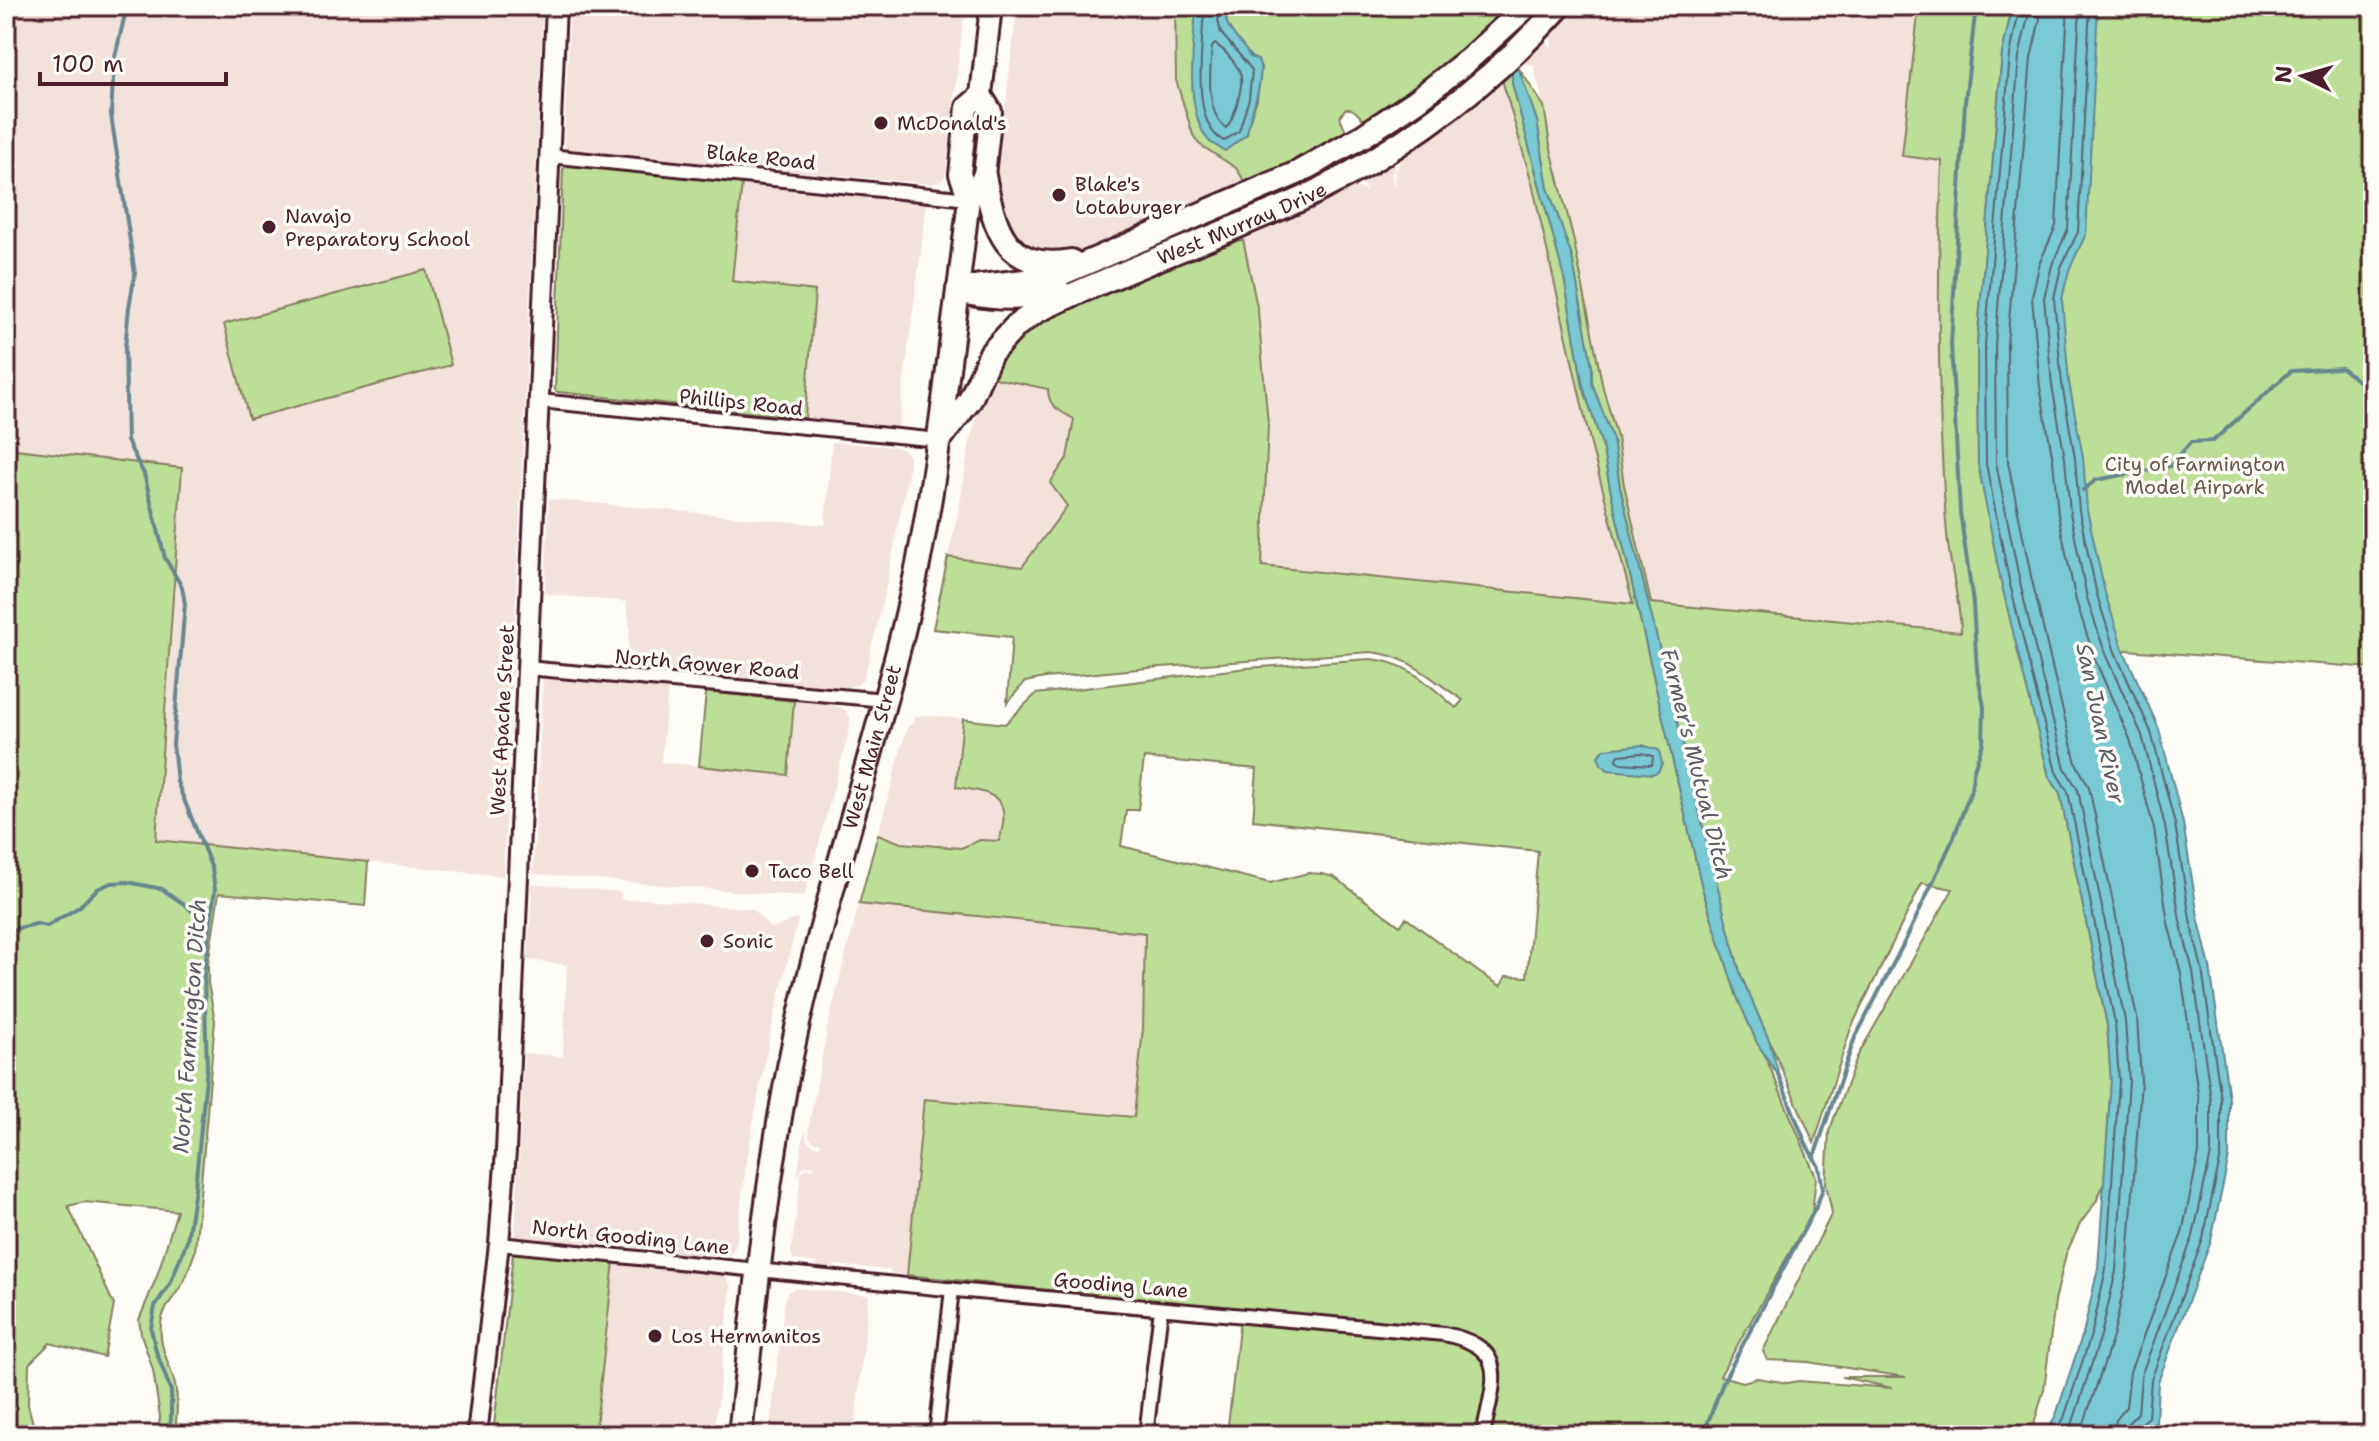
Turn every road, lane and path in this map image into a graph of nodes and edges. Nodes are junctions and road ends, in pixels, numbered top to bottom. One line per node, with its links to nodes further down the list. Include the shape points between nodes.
1 (556, 6): 6 (main road, West Apache Street)
2 (991, 6): 5 (main road, West Main Street)
3 (1527, 6): 9 (highway, West Murray Drive, via 1468,60 1363,136 1297,173)
4 (1560, 6): 10 (highway, West Murray Drive, via 1484,79 1375,160 1308,196)
5 (981, 95): 7 (main road, West Main Street, via 991,111); 8 (main road, West Main Street, via 967,107 960,174)
6 (549, 156): 8 (street, Blake Road); 12 (main road, West Apache Street)
7 (984, 176): 8 (main road, West Main Street); 9 (highway, via 999,232 1022,257 1048,264)
8 (969, 199): 11 (main road, West Main Street)
9 (1115, 251): 11 (highway, West Murray Drive, via 1056,276)
10 (1117, 275): 11 (highway, via 1031,297 991,298); 13 (highway, West Murray Drive, via 1017,325 991,353 970,400)
11 (958, 290): 13 (highway, West Main Street)
12 (539, 401): 13 (street, Phillips Road); 14 (main road, West Apache Street)
13 (939, 440): 15 (highway, West Main Street, via 918,564)
14 (526, 668): 15 (street, North Gower Road); 16 (main road, West Apache Street)
15 (885, 700): 17 (highway, West Main Street, via 798,1026)
16 (499, 1244): 17 (street, North Gooding Lane); 20 (main road, West Apache Street)
17 (759, 1270): 18 (street, Gooding Lane); 21 (highway, West Main Street)
18 (952, 1289): 19 (street, Gooding Lane); 22 (street)
19 (1161, 1309): 23 (street); 24 (street, Gooding Lane, via 1466,1338 1488,1354 1493,1366)
20 (477, 1435)
21 (740, 1435)
22 (936, 1435)
23 (1146, 1435)
24 (1483, 1435)

